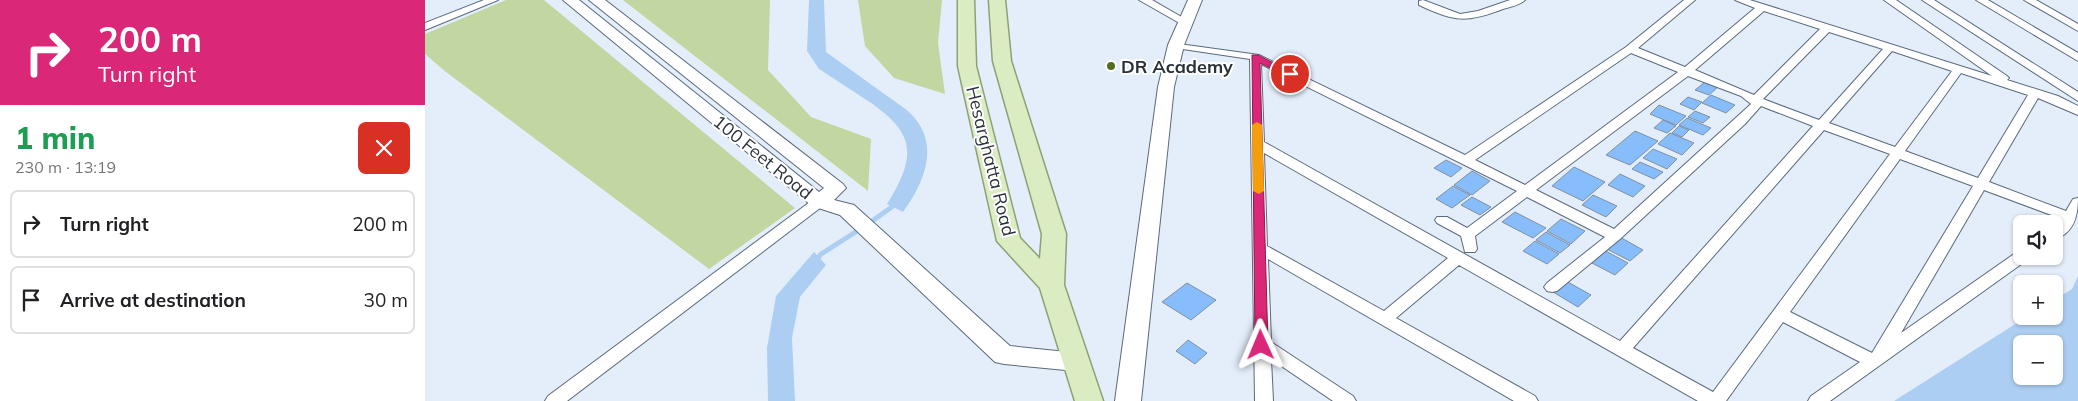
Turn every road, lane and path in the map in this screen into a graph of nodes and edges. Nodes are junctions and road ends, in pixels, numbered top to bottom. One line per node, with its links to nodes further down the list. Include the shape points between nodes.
1 (493, 0): 18 (street)
2 (571, 0): 39 (main road, 100 Feet Road)
3 (596, 0): 39 (main road, 100 Feet Road, via 836,188)
4 (966, 0): 48 (main road, Hesarghatta Road, via 967,66 1009,240)
5 (997, 0): 48 (main road, Hesarghatta Road, via 1001,61 1054,234)
6 (1144, 0): 17 (street)
7 (1195, 0): 17 (main road)
8 (1520, 0): 15 (street, via 1460,17)
9 (1690, 0): 23 (street)
10 (1740, 0): 16 (street)
11 (1889, 0): 28 (street)
12 (1927, 0): 30 (street)
13 (1981, 0): 25 (street)
14 (2029, 0): 20 (street)
15 (1422, 3)
16 (1763, 7): 19 (street); 27 (street)
17 (1187, 23): 21 (main road)
18 (425, 27)
19 (1828, 28): 22 (street); 31 (street)
20 (2078, 28)
21 (1176, 45): 24 (street); 58 (main road, via 1166,87)
22 (1890, 47): 26 (street); 33 (street)
23 (1630, 49): 27 (street); 36 (street)
24 (1255, 57): 34 (street); 36 (street)
25 (2078, 58)
26 (1959, 69): 28 (street); 35 (street)
27 (1687, 71): 31 (street); 38 (street)
28 (2016, 87): 29 (street)
29 (2035, 93): 32 (street); 37 (street)
30 (2078, 97)
31 (1755, 100): 33 (street); 44 (street, via 1758,102 1741,121)
32 (2078, 111)
33 (1822, 124): 35 (street); 53 (street)
34 (1257, 144): 45 (street); 46 (street)
35 (1897, 153): 37 (street); 50 (street)
36 (1466, 160): 38 (street)
37 (1981, 184): 41 (street); 54 (street)
38 (1525, 190): 44 (street); 45 (street)
39 (819, 202): 55 (main road, via 847,210 1003,354); 56 (street)
40 (2078, 202): 41 (street)
41 (2070, 217): 43 (street)
42 (1442, 220): 45 (street)
43 (2063, 227)
44 (1615, 236): 49 (street)
45 (1466, 247): 51 (street); 53 (street)
46 (1260, 248): 51 (street); 52 (street)
47 (2013, 262): 54 (street)
48 (1051, 285): 55 (main road)
49 (1553, 287)
50 (1779, 313): 54 (street); 62 (street)
51 (1385, 319): 61 (street)
52 (1261, 345): 59 (street); 60 (street)
53 (1622, 350): 62 (street)
54 (1875, 359): 63 (street)
55 (1076, 362): 57 (main road)
56 (554, 401)
57 (1089, 401)
58 (1128, 401)
59 (1264, 401)
60 (1347, 401)
61 (1529, 401)
62 (1715, 401)
63 (1817, 401)

